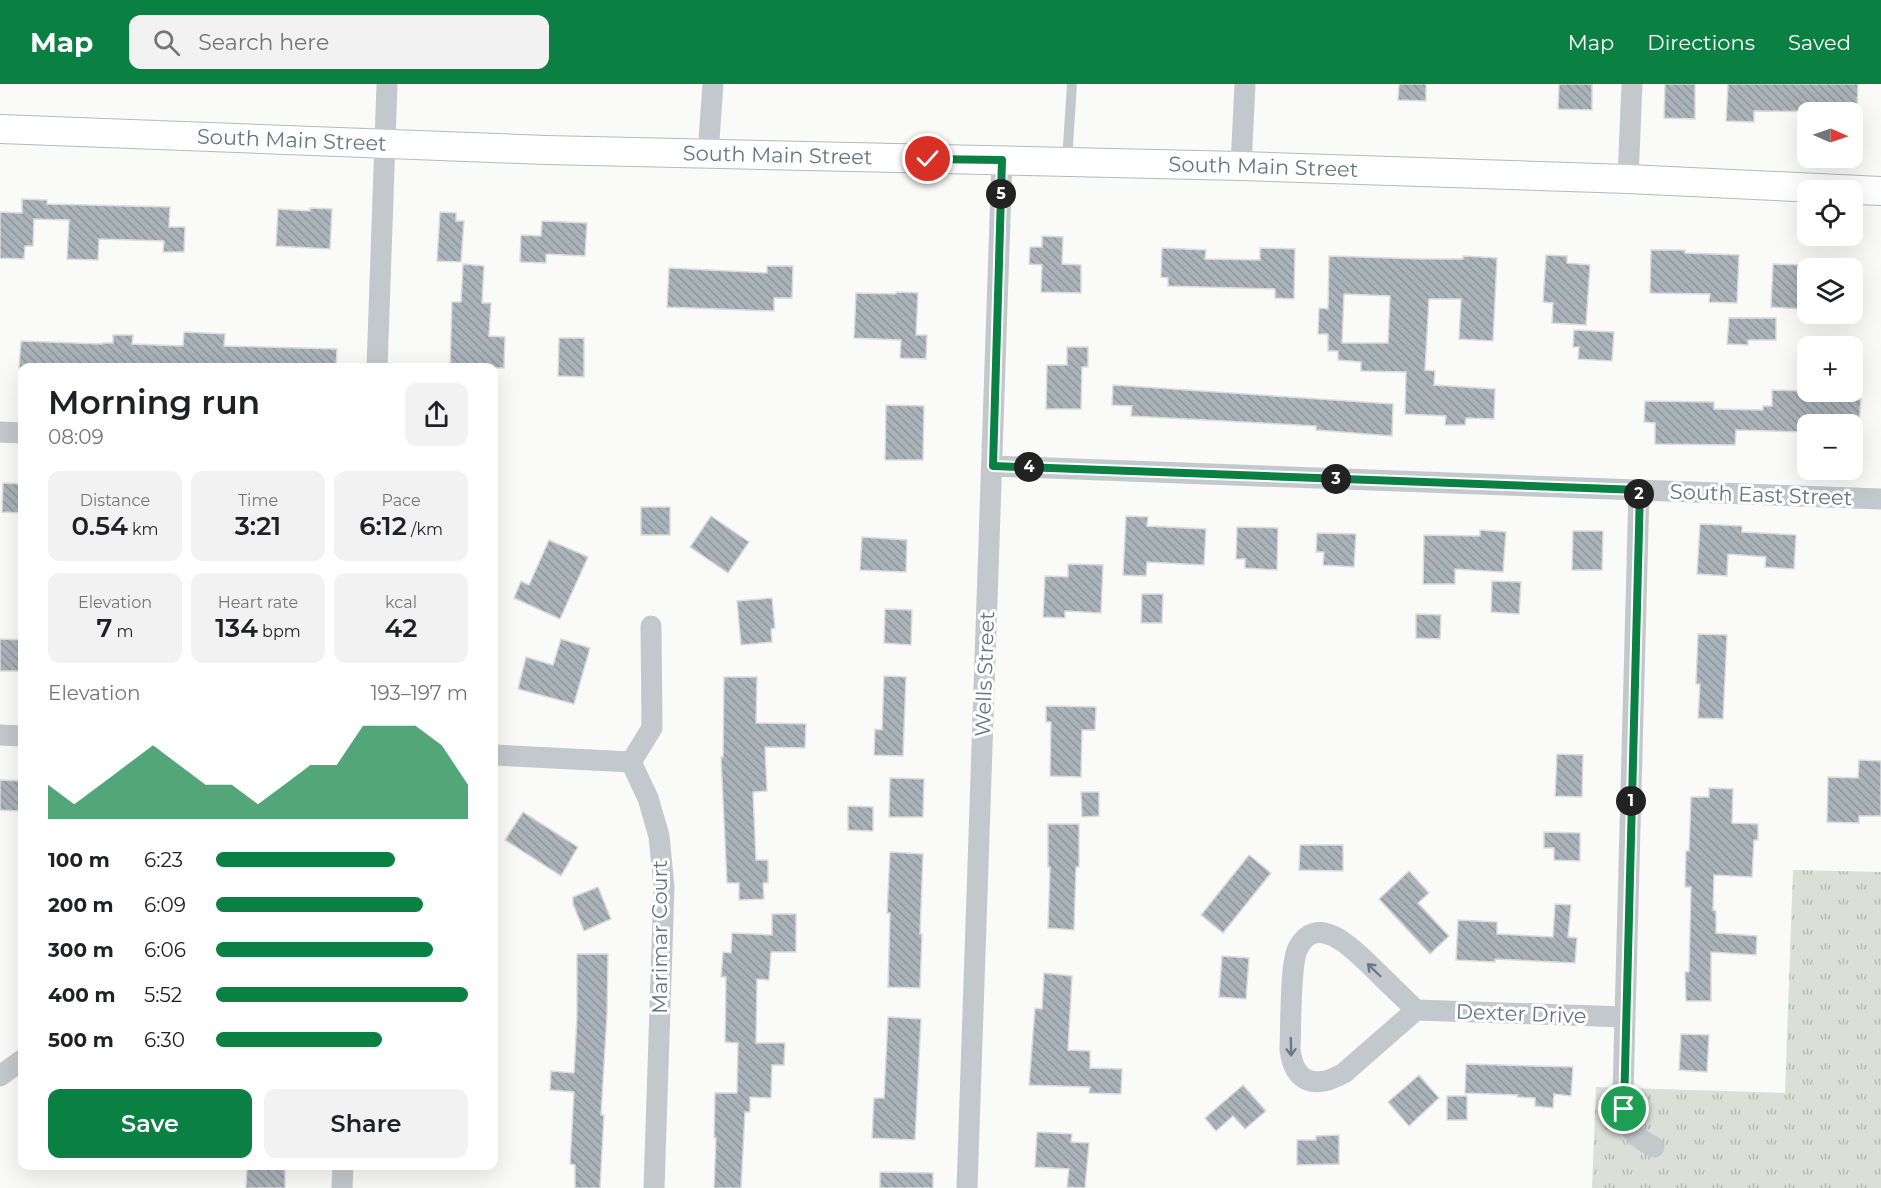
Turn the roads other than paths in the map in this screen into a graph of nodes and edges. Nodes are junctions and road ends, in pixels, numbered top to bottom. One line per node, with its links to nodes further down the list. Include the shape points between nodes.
1 (387, 84): 7 (street)
2 (713, 84): 8 (street)
3 (1072, 84): 10 (lane)
4 (1245, 84): 11 (street)
5 (1632, 84): 12 (street)
6 (0, 129): 7 (street, South Main Street)
7 (385, 144): 8 (street, South Main Street); 14 (street)
8 (708, 154): 9 (street, South Main Street)
9 (1002, 160): 10 (street, South Main Street); 17 (street, Wells Street)
10 (1067, 162): 11 (street, South Main Street)
11 (1241, 166): 12 (street, South Main Street)
12 (1628, 179): 13 (street, South Main Street)
13 (1881, 191)
14 (378, 363)
15 (0, 432): 16 (street)
16 (18, 433)
17 (993, 466): 18 (street, South East Street); 33 (street, Wells Street)
18 (1640, 490): 19 (street, South East Street); 26 (street)
19 (1881, 499)
20 (651, 626): 24 (street, via 652,728)
21 (0, 735): 22 (street)
22 (18, 736)
23 (498, 755): 24 (street)
24 (631, 762): 32 (street, Marimar Court, via 648,798 659,836 664,887)
25 (1416, 1010): 25 (street, one-way to 25, via 1345,942 1324,933 1312,934 1297,949 1294,963 1291,1063 1308,1081 1331,1080); 26 (street, Dexter Drive)
26 (1625, 1017): 29 (street, via 1624,1109 1628,1124 1639,1139)
27 (18, 1063): 28 (street)
28 (0, 1076)
29 (1654, 1147)
30 (343, 1170): 31 (street)
31 (342, 1188)
32 (654, 1188)
33 (967, 1188)

